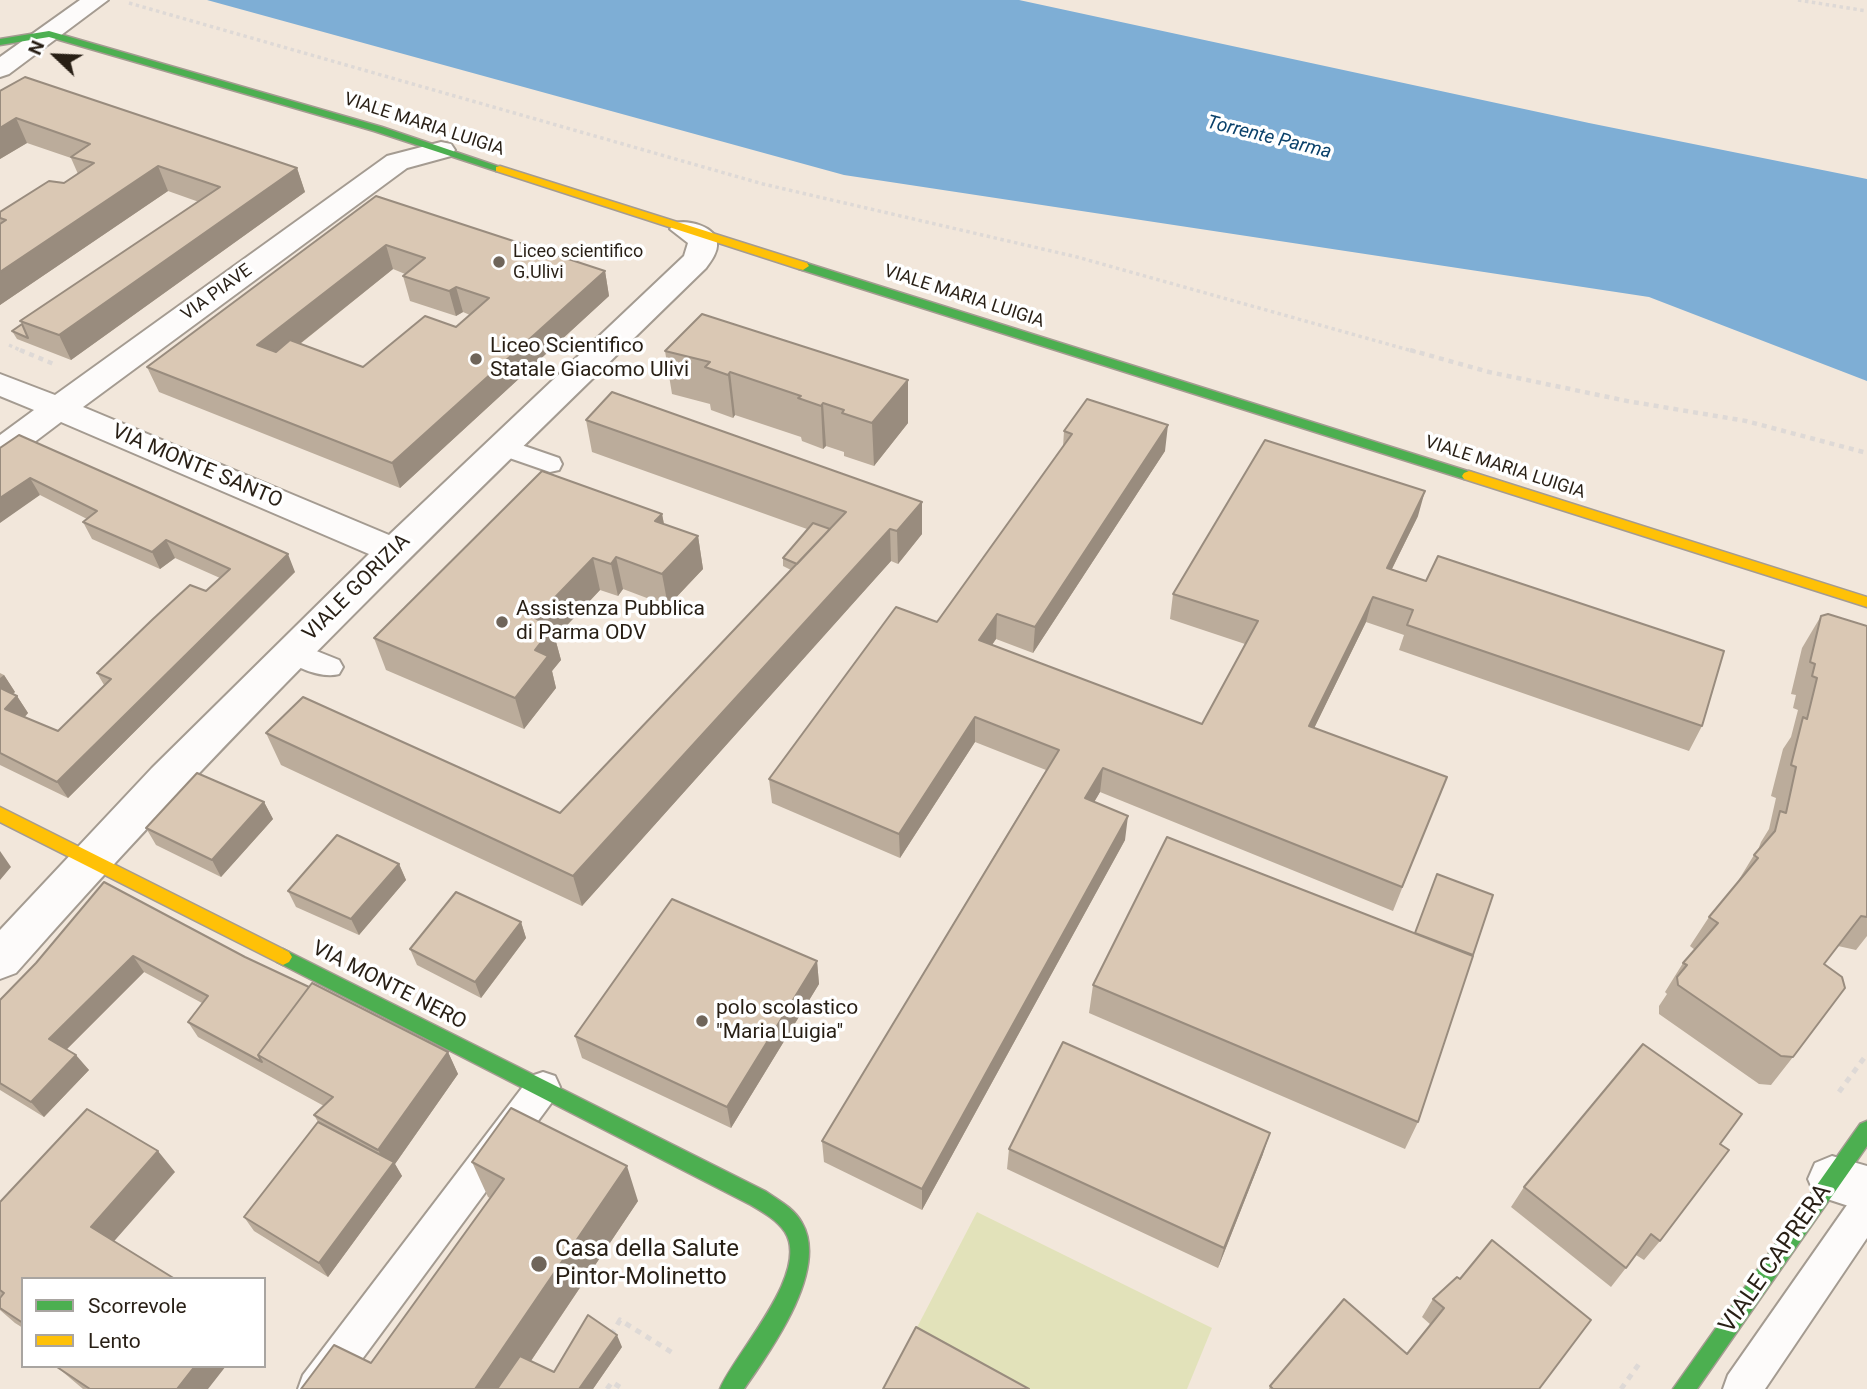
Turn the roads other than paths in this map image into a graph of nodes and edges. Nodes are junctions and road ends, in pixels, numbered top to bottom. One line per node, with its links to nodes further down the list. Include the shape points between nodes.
1 (86, 7): 2 (street)
2 (49, 34): 3 (street); 4 (street); 5 (street, VIALE MARIA LUIGIA)
3 (0, 42)
4 (0, 69)
5 (441, 150): 6 (street, VIALE MARIA LUIGIA); 8 (street, VIA PIAVE, via 397,162)
6 (685, 229): 9 (street, VIALE GORIZIA, via 703,240 699,257); 13 (street, VIALE MARIA LUIGIA)
7 (0, 384): 8 (street, VIA MONTE SANTO)
8 (59, 409): 10 (street, VIA PIAVE); 12 (street, VIA MONTE SANTO)
9 (504, 447): 11 (lane); 12 (street, VIALE GORIZIA)
10 (0, 451)
11 (550, 464)
12 (394, 551): 14 (street, VIALE GORIZIA)
13 (1867, 602)
14 (293, 652): 15 (lane); 17 (street, VIALE GORIZIA)
15 (329, 667)
16 (0, 814): 17 (street, VIA MONTE NERO)
17 (89, 858): 18 (street, VIALE GORIZIA); 19 (street, VIA MONTE NERO)
18 (0, 960)
19 (543, 1087): 22 (lane); 23 (street, VIA MONTE NERO, via 758,1198 785,1217 798,1236 801,1259 784,1304)
20 (1867, 1130): 21 (street, VIALE CAPRERA)
21 (1855, 1192): 24 (street, VIALE CAPRERA); 25 (lane, VIALE CAPRERA)
22 (317, 1389)
23 (731, 1389)
24 (1684, 1389)
25 (1742, 1389)

